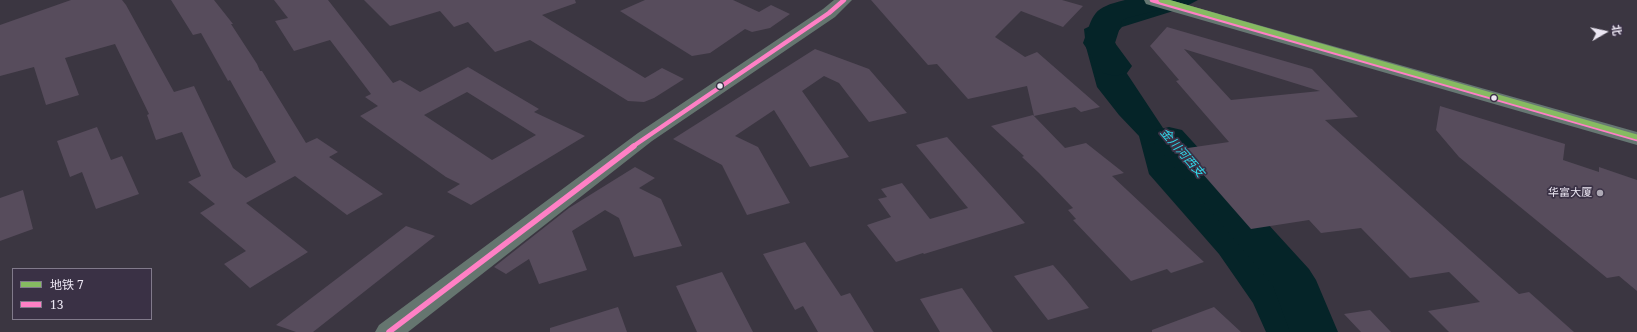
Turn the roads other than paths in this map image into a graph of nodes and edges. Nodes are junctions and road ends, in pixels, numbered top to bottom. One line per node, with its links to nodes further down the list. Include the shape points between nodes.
1 (844, 0): 4 (street, via 645,137)
2 (1152, 0): 3 (main road)
3 (1637, 139)
4 (389, 332)

